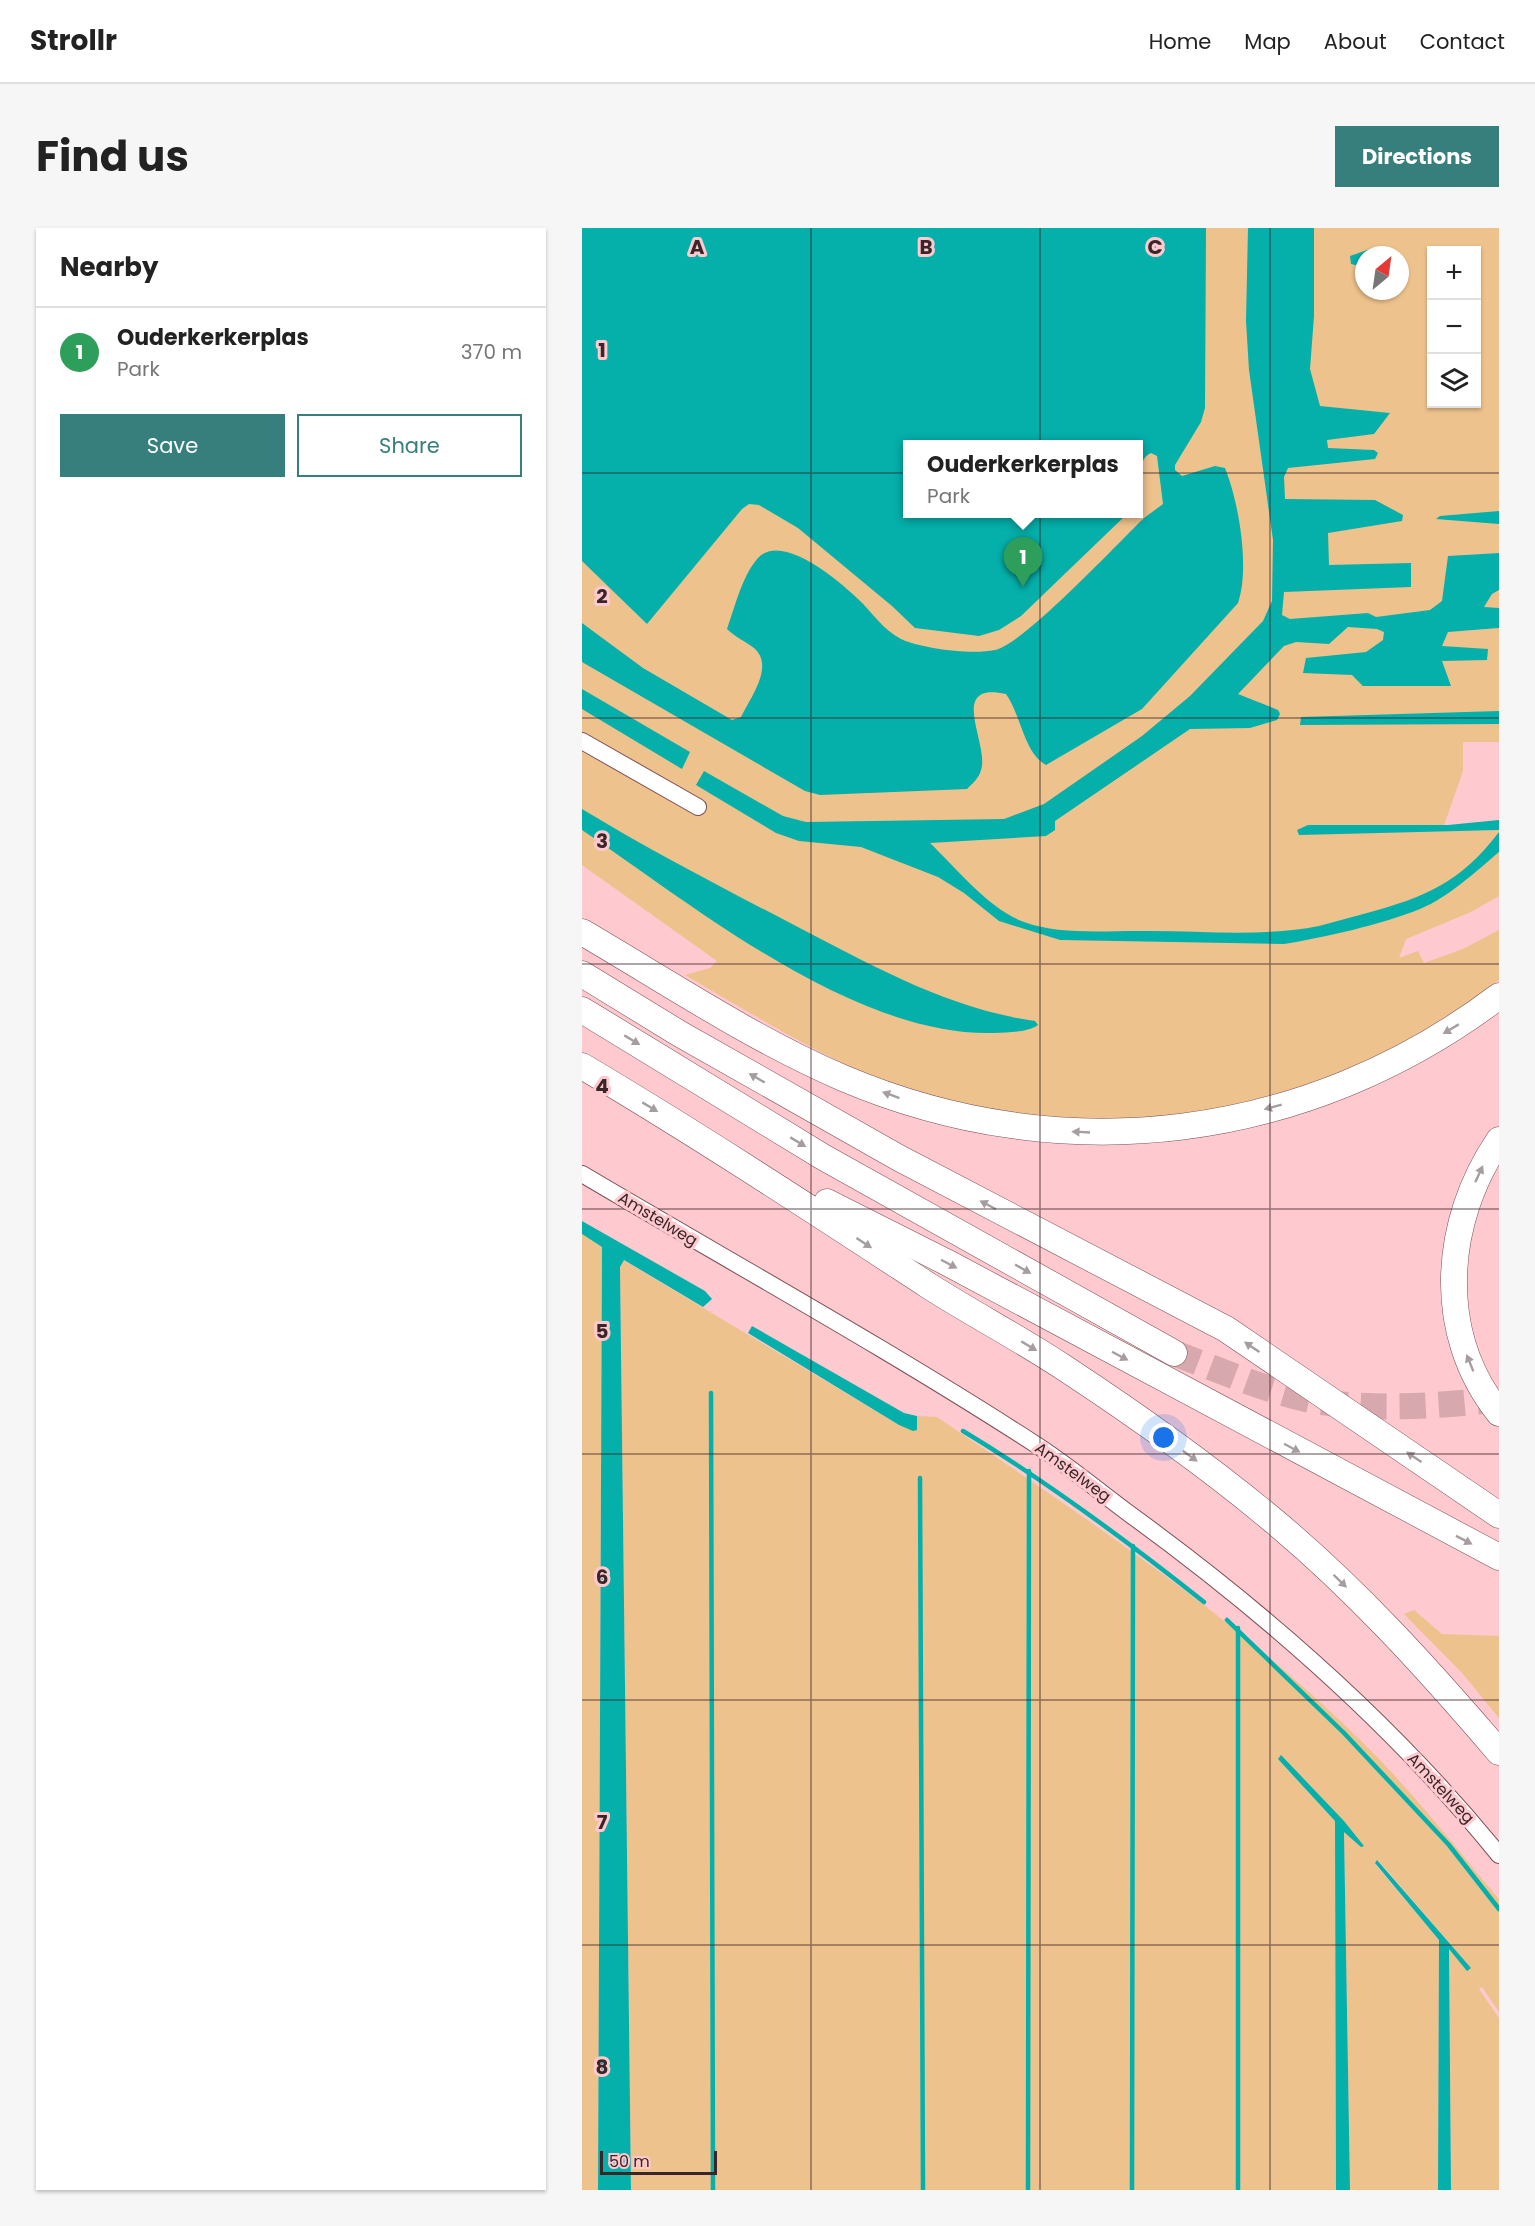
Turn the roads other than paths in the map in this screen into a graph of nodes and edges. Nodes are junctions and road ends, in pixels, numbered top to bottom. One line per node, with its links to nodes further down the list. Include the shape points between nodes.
1 (582, 741): 2 (street)
2 (698, 807)
3 (582, 932): 5 (highway, one-way to 3, via 1416,1050 1309,1097 1186,1128 1119,1133 1058,1130 944,1114 843,1078)
4 (582, 974): 13 (highway, one-way to 4, via 1226,1329 899,1158)
5 (1499, 996)
6 (582, 1010): 11 (highway, one-way to 11, via 823,1157)
7 (582, 1066): 9 (highway, one-way to 9)
8 (1499, 1140): 12 (highway, one-way to 8, via 1475,1375 1462,1342 1455,1311 1453,1268 1456,1239 1467,1203)
9 (709, 1142): 16 (highway, one-way to 16, via 946,1262); 17 (highway, one-way to 17, via 933,1288 1062,1366 1223,1480 1375,1615)
10 (582, 1174): 18 (street, Amstelweg, via 1040,1447 1194,1561 1298,1646 1377,1720)
11 (1174, 1353)
12 (1499, 1413)
13 (1462, 1490): 14 (highway); 15 (highway)
14 (1499, 1501)
15 (1499, 1515)
16 (1499, 1557)
17 (1499, 1752)
18 (1499, 1855)

